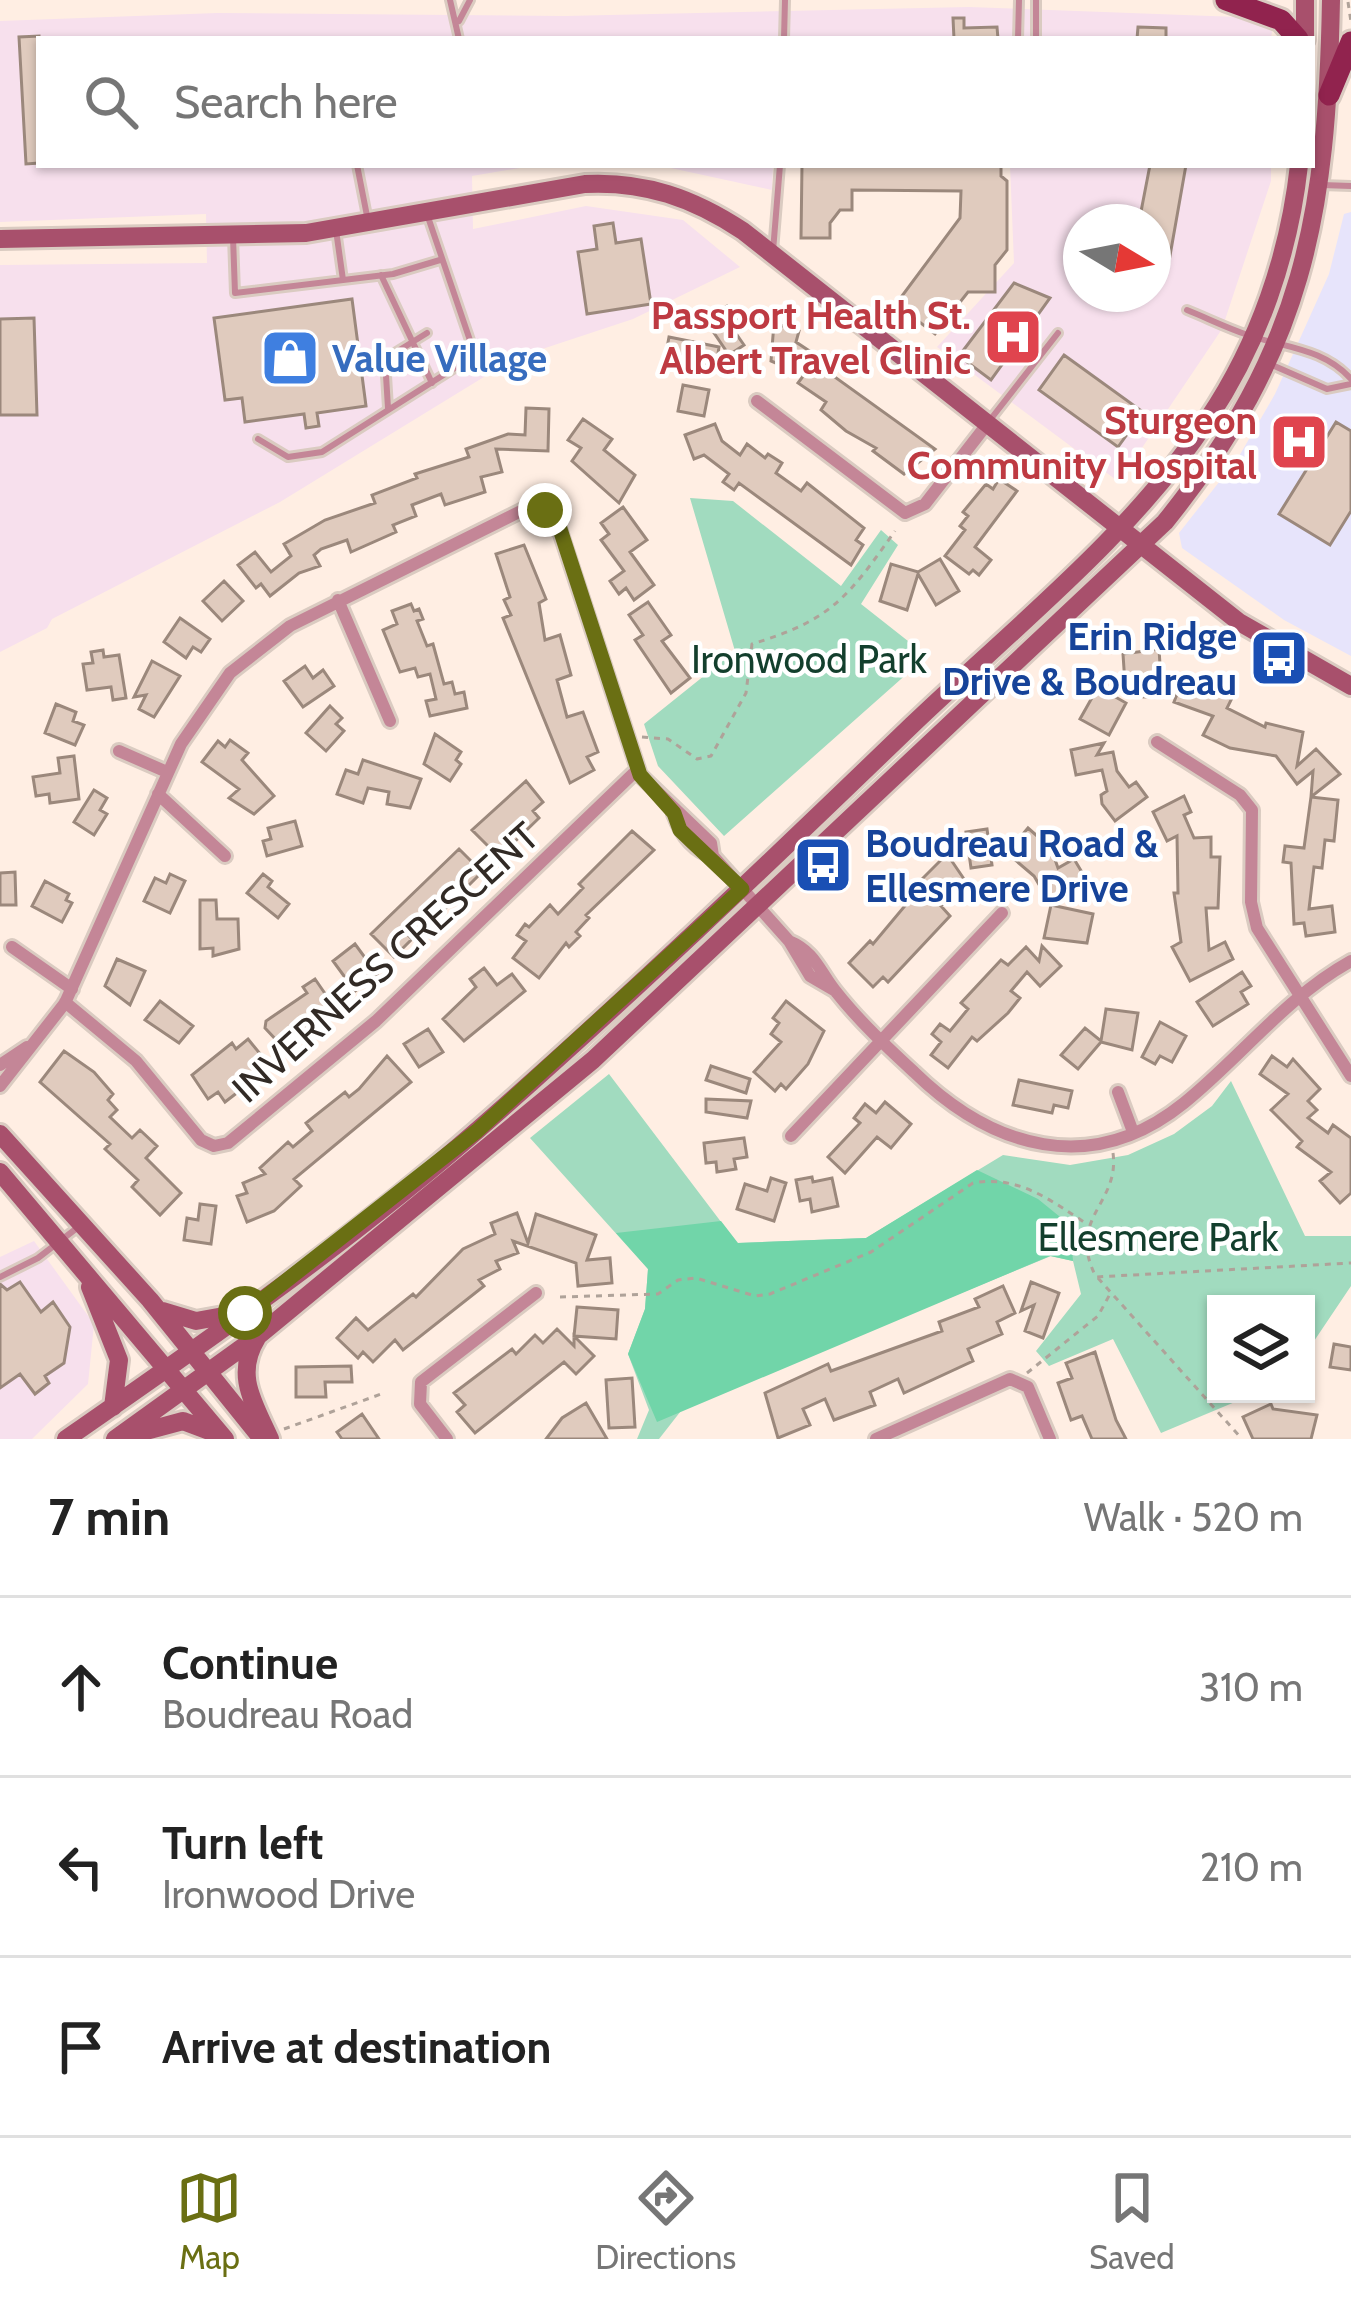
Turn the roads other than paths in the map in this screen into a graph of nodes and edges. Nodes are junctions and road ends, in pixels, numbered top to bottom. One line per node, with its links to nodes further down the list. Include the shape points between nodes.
1 (450, 0): 9 (lane)
2 (470, 0): 9 (lane)
3 (785, 0): 11 (lane)
4 (1019, 0): 12 (lane)
5 (1036, 0): 13 (lane)
6 (1226, 0): 14 (main road, via 1281,20)
7 (1305, 0): 15 (main road)
8 (1331, 0): 17 (main road)
9 (459, 21): 10 (lane)
10 (459, 36)
11 (784, 36)
12 (1018, 36)
13 (1036, 36)
14 (1299, 36)
15 (1302, 36)
16 (1351, 42): 17 (main road)
17 (1330, 94): 21 (main road)
18 (359, 168): 24 (lane)
19 (780, 168): 28 (lane)
20 (1298, 168): 35 (main road, via 1283,252)
21 (1322, 185): 22 (lane); 36 (main road)
22 (1351, 186)
23 (427, 214): 24 (main road); 28 (main road, via 623,184 693,201); 29 (lane)
24 (369, 225): 25 (main road)
25 (336, 230): 26 (main road); 31 (lane)
26 (233, 237): 27 (main road); 31 (lane, via 235,293)
27 (0, 239)
28 (772, 254): 43 (main road)
29 (440, 260): 30 (lane); 40 (lane, via 475,356)
30 (382, 275): 31 (lane); 37 (lane)
31 (343, 280)
32 (1186, 310): 35 (lane)
33 (427, 332): 37 (lane)
34 (1058, 333): 43 (lane)
35 (1253, 338): 36 (lane); 38 (lane); 45 (main road, via 1208,421)
36 (1279, 340): 38 (main road); 39 (lane, via 1339,366)
37 (412, 342): 40 (lane); 42 (lane, via 385,359)
38 (1269, 364): 39 (lane, via 1327,388); 46 (main road, via 1218,454)
39 (1351, 381)
40 (431, 383): 42 (lane)
41 (757, 401): 43 (street, via 905,513 926,504)
42 (388, 410): 44 (lane, via 322,452 288,457)
43 (988, 423): 45 (main road)
44 (257, 439)
45 (1119, 526): 46 (main road); 56 (main road)
46 (1144, 545): 48 (main road, via 1239,622); 57 (main road)
47 (338, 601): 49 (street); 52 (street, via 523,510 545,510 559,526); 53 (street, via 290,626 230,674)
48 (1351, 686)
49 (390, 722)
50 (1157, 742): 62 (street, via 1252,810 1253,916)
51 (119, 752): 53 (street)
52 (638, 769): 56 (street, via 711,843); 63 (street, INVERNESS CRESCENT, via 376,1021 228,1143 207,1144 136,1061)
53 (167, 772): 54 (street)
54 (158, 794): 55 (street); 61 (street)
55 (225, 856)
56 (742, 889): 57 (street); 79 (main road, via 477,1131)
57 (760, 909): 64 (street, via 805,947); 80 (main road, via 540,1106)
58 (1003, 913): 64 (street)
59 (12, 947): 61 (street)
60 (1351, 961): 62 (street)
61 (72, 988): 63 (street)
62 (1298, 997): 67 (street); 70 (street, via 1188,1100)
63 (65, 1002): 65 (street)
64 (881, 1041): 70 (street, via 958,1112 1004,1135 1081,1146); 72 (street)
65 (27, 1047): 66 (street); 68 (street)
66 (0, 1064)
67 (1351, 1076)
68 (0, 1086)
69 (1118, 1092): 70 (street)
70 (1132, 1132)
71 (0, 1135): 74 (main road)
72 (791, 1136)
73 (0, 1172): 75 (main road)
74 (83, 1224): 75 (lane); 78 (main road)
75 (66, 1245): 76 (lane); 82 (main road); 85 (main road, via 116,1347 121,1368)
76 (0, 1277)
77 (536, 1293): 90 (street, via 421,1382 420,1404)
78 (149, 1300): 79 (main road, via 189,1321); 81 (main road)
79 (245, 1313): 81 (main road)
80 (258, 1336): 83 (main road); 86 (main road, via 244,1373)
81 (190, 1352): 82 (main road); 83 (main road)
82 (168, 1368): 84 (main road); 85 (main road)
83 (207, 1372): 84 (main road); 86 (main road)
84 (185, 1388): 88 (main road); 89 (main road)
85 (112, 1407): 87 (main road)
86 (272, 1436)
87 (66, 1439)
88 (118, 1439): 89 (main road, via 184,1421)
89 (224, 1439)
90 (447, 1439)
91 (876, 1439): 92 (street, via 1018,1381)
92 (1050, 1439)

